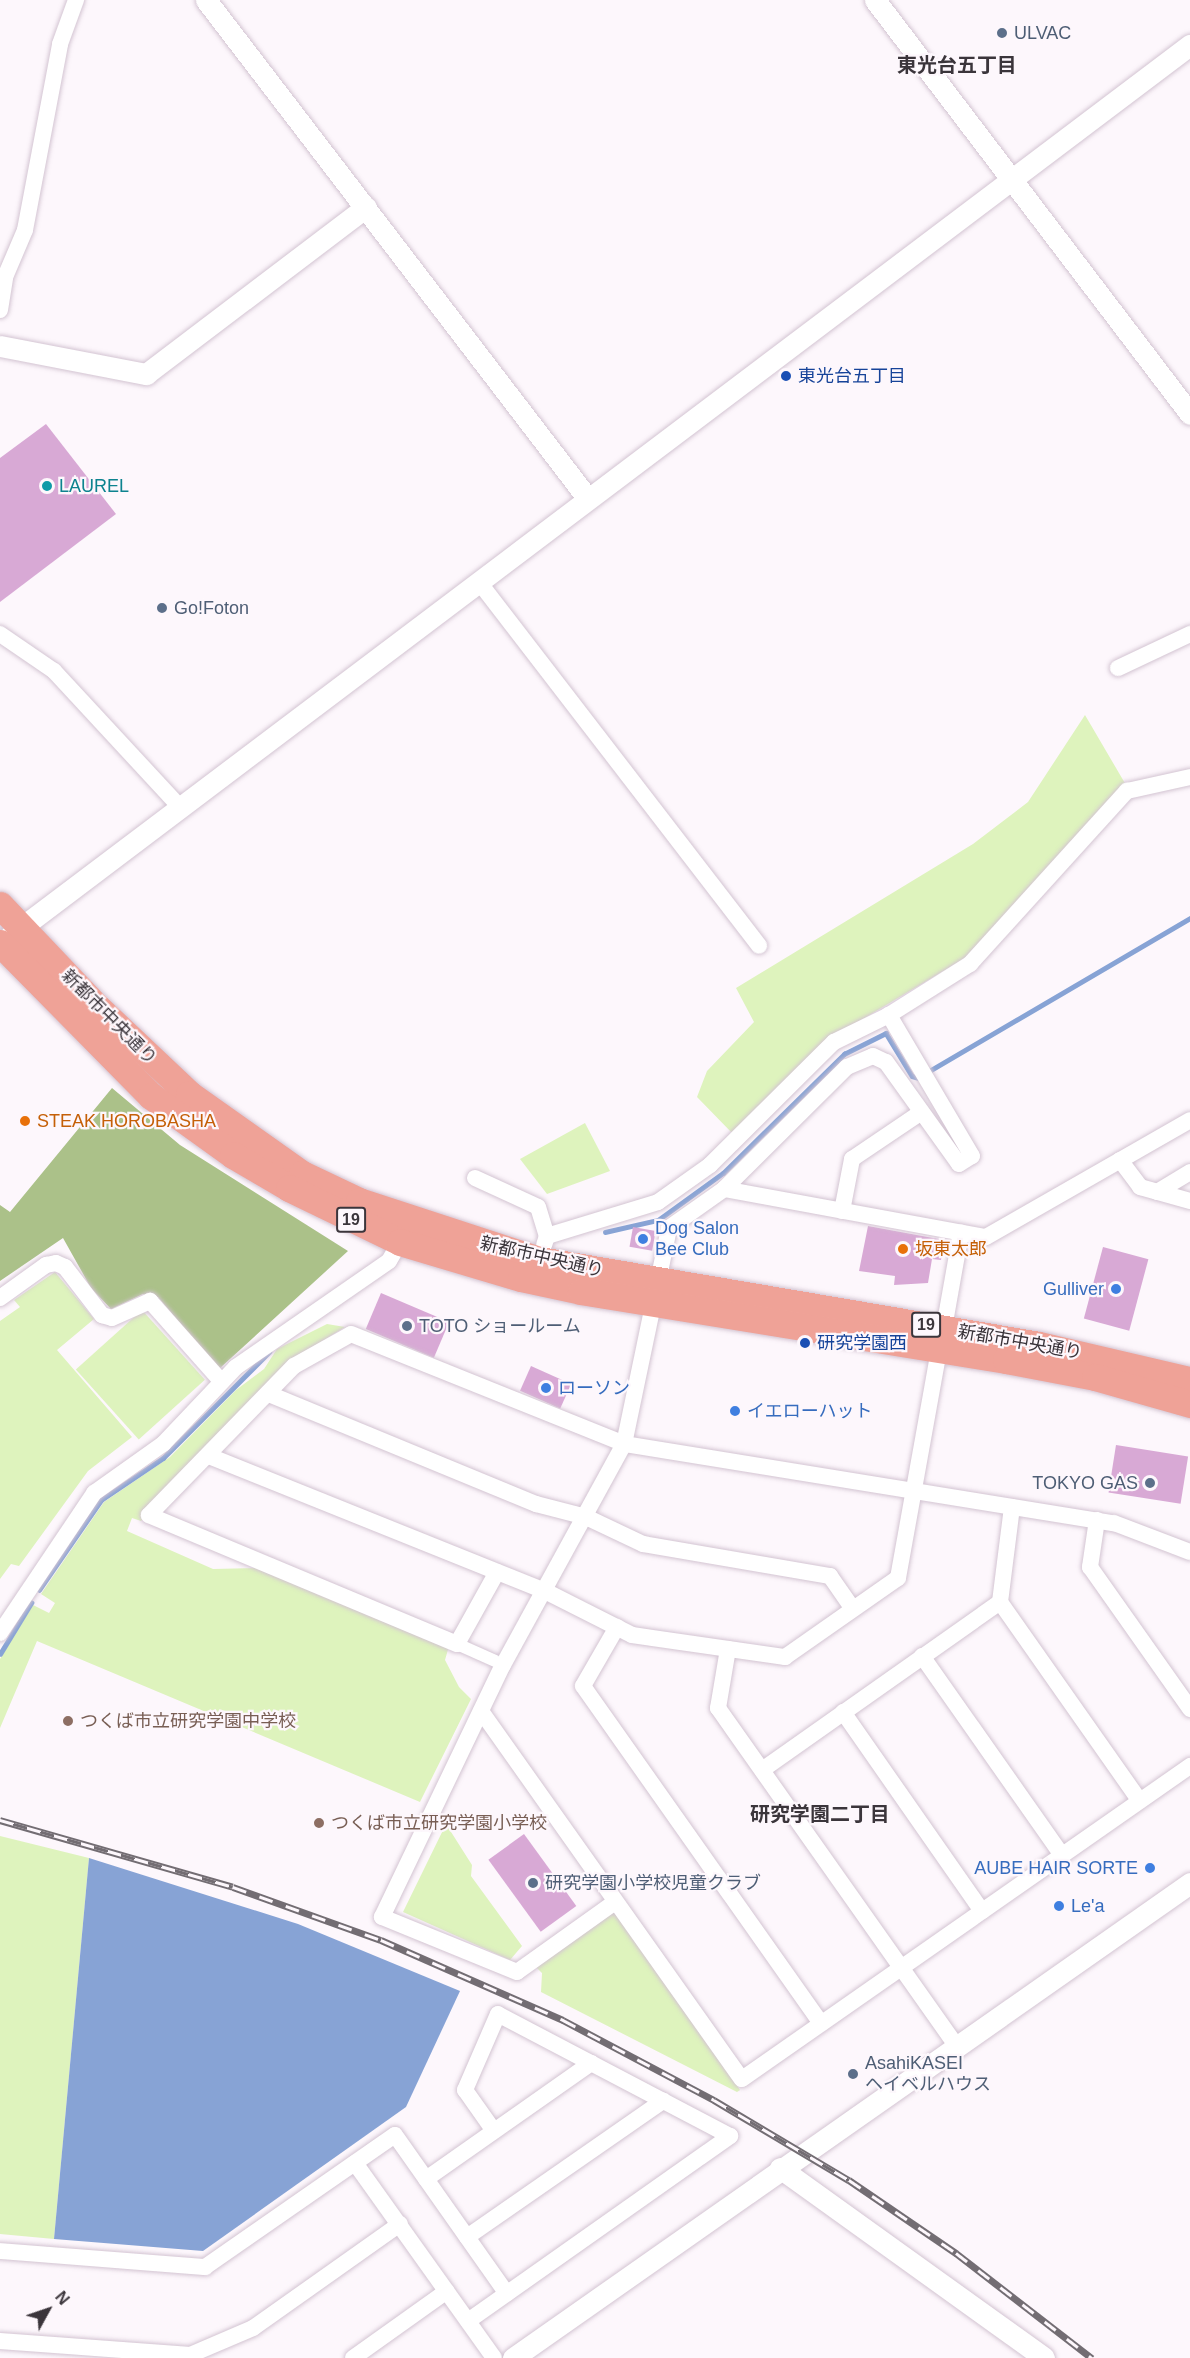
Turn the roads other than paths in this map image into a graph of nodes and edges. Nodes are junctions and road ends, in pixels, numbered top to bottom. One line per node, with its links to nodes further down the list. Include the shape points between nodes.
1 (76, 0): 7 (street, via 60,44 24,230 5,278)
2 (206, 0): 6 (street)
3 (875, 0): 5 (street)
4 (1190, 45): 5 (street)
5 (1012, 179): 9 (street); 10 (street)
6 (366, 207): 8 (street, via 146,374); 10 (street)
7 (0, 310)
8 (0, 346)
9 (1190, 414)
10 (588, 499): 11 (street)
11 (479, 582): 16 (street); 19 (street)
12 (0, 634): 16 (street, via 54,671)
13 (1190, 634): 14 (street)
14 (1118, 668)
15 (1190, 777): 20 (street, via 1127,791 970,964)
16 (180, 807): 18 (street)
17 (0, 905): 18 (main road, 新都市中央通り / 19)
18 (5, 940): 31 (main road, 新都市中央通り / 19, via 152,1096 233,1155 289,1188); 32 (main road, 新都市中央通り / 19, via 189,1094 302,1174 440,1231)
19 (759, 946)
20 (889, 1015): 21 (street, via 972,1156 959,1164); 32 (street, via 834,1042 710,1166 658,1202)
21 (920, 1113): 26 (street, via 886,1062 873,1056 847,1067); 29 (street, via 852,1159)
22 (1190, 1120): 23 (street)
23 (1120, 1160): 27 (street, via 1140,1187); 30 (street, via 986,1237)
24 (1190, 1172): 27 (street)
25 (476, 1178): 32 (street, via 538,1207)
26 (723, 1189): 29 (street); 33 (street, via 669,1228)
27 (1157, 1192): 28 (street)
28 (1190, 1201)
29 (842, 1211): 30 (street)
30 (962, 1233): 35 (street)
31 (400, 1242): 33 (main road, 新都市中央通り / 19, via 521,1278); 37 (street, via 389,1261 305,1316)
32 (543, 1248): 33 (main road, 新都市中央通り / 19)
33 (658, 1294): 35 (main road, 新都市中央通り / 19); 40 (street)
34 (0, 1298): 37 (street, via 45,1265 56,1263 65,1267 102,1315 112,1318 150,1301)
35 (941, 1340): 36 (main road, 新都市中央通り / 19, via 1100,1357); 39 (main road, 新都市中央通り / 19); 42 (street)
36 (1190, 1380)
37 (221, 1381): 52 (street, via 163,1443 94,1493)
38 (269, 1394): 40 (street, via 294,1366 351,1334); 41 (street); 44 (street, via 536,1504)
39 (1190, 1404)
40 (624, 1444): 42 (street); 44 (street)
41 (209, 1456): 47 (street); 53 (street, via 149,1515)
42 (911, 1491): 43 (street); 50 (street, via 898,1578)
43 (1012, 1507): 45 (street); 49 (street)
44 (586, 1517): 48 (street); 50 (street, via 643,1544 830,1576)
45 (1097, 1520): 46 (street, via 1151,1534); 57 (street, via 1090,1567)
46 (1190, 1552)
47 (497, 1572): 48 (street); 53 (street)
48 (545, 1591): 51 (street); 58 (street)
49 (1000, 1602): 55 (street); 62 (street)
50 (853, 1609): 54 (street, via 785,1657)
51 (617, 1627): 54 (street, via 632,1635); 68 (street, via 583,1686)
52 (0, 1633)
53 (457, 1644): 56 (street)
54 (728, 1649): 61 (street, via 718,1708)
55 (922, 1656): 59 (street); 63 (street)
56 (495, 1660)
57 (1190, 1709)
58 (480, 1711): 65 (street); 65 (street, via 382,1917 517,1972)
59 (843, 1712): 61 (street); 66 (street)
60 (1190, 1766): 62 (street)
61 (762, 1770): 67 (street)
62 (1140, 1801): 63 (street)
63 (1062, 1855): 66 (street)
64 (1190, 1883): 69 (street)
65 (615, 1902): 68 (street, via 742,2079)
66 (982, 1911): 67 (street)
67 (901, 1968): 68 (street); 69 (street)
68 (821, 2024)
69 (956, 2046): 74 (street)
70 (591, 2063): 71 (street); 72 (street); 72 (street, via 498,2014 465,2090)
71 (663, 2101): 77 (street); 80 (street, via 730,2136)
72 (494, 2132): 75 (street)
73 (356, 2163): 75 (street, via 395,2135); 76 (street); 78 (street, via 205,2267)
74 (780, 2168): 85 (street); 86 (street)
75 (426, 2179): 77 (street)
76 (400, 2224): 79 (street); 82 (street, via 253,2328 190,2355)
77 (467, 2237): 80 (street)
78 (0, 2251)
79 (447, 2291): 81 (street); 83 (street)
80 (507, 2294): 81 (street)
81 (468, 2321): 84 (street)
82 (0, 2341)
83 (353, 2358)
84 (494, 2358)
85 (513, 2358)
86 (1044, 2358)

